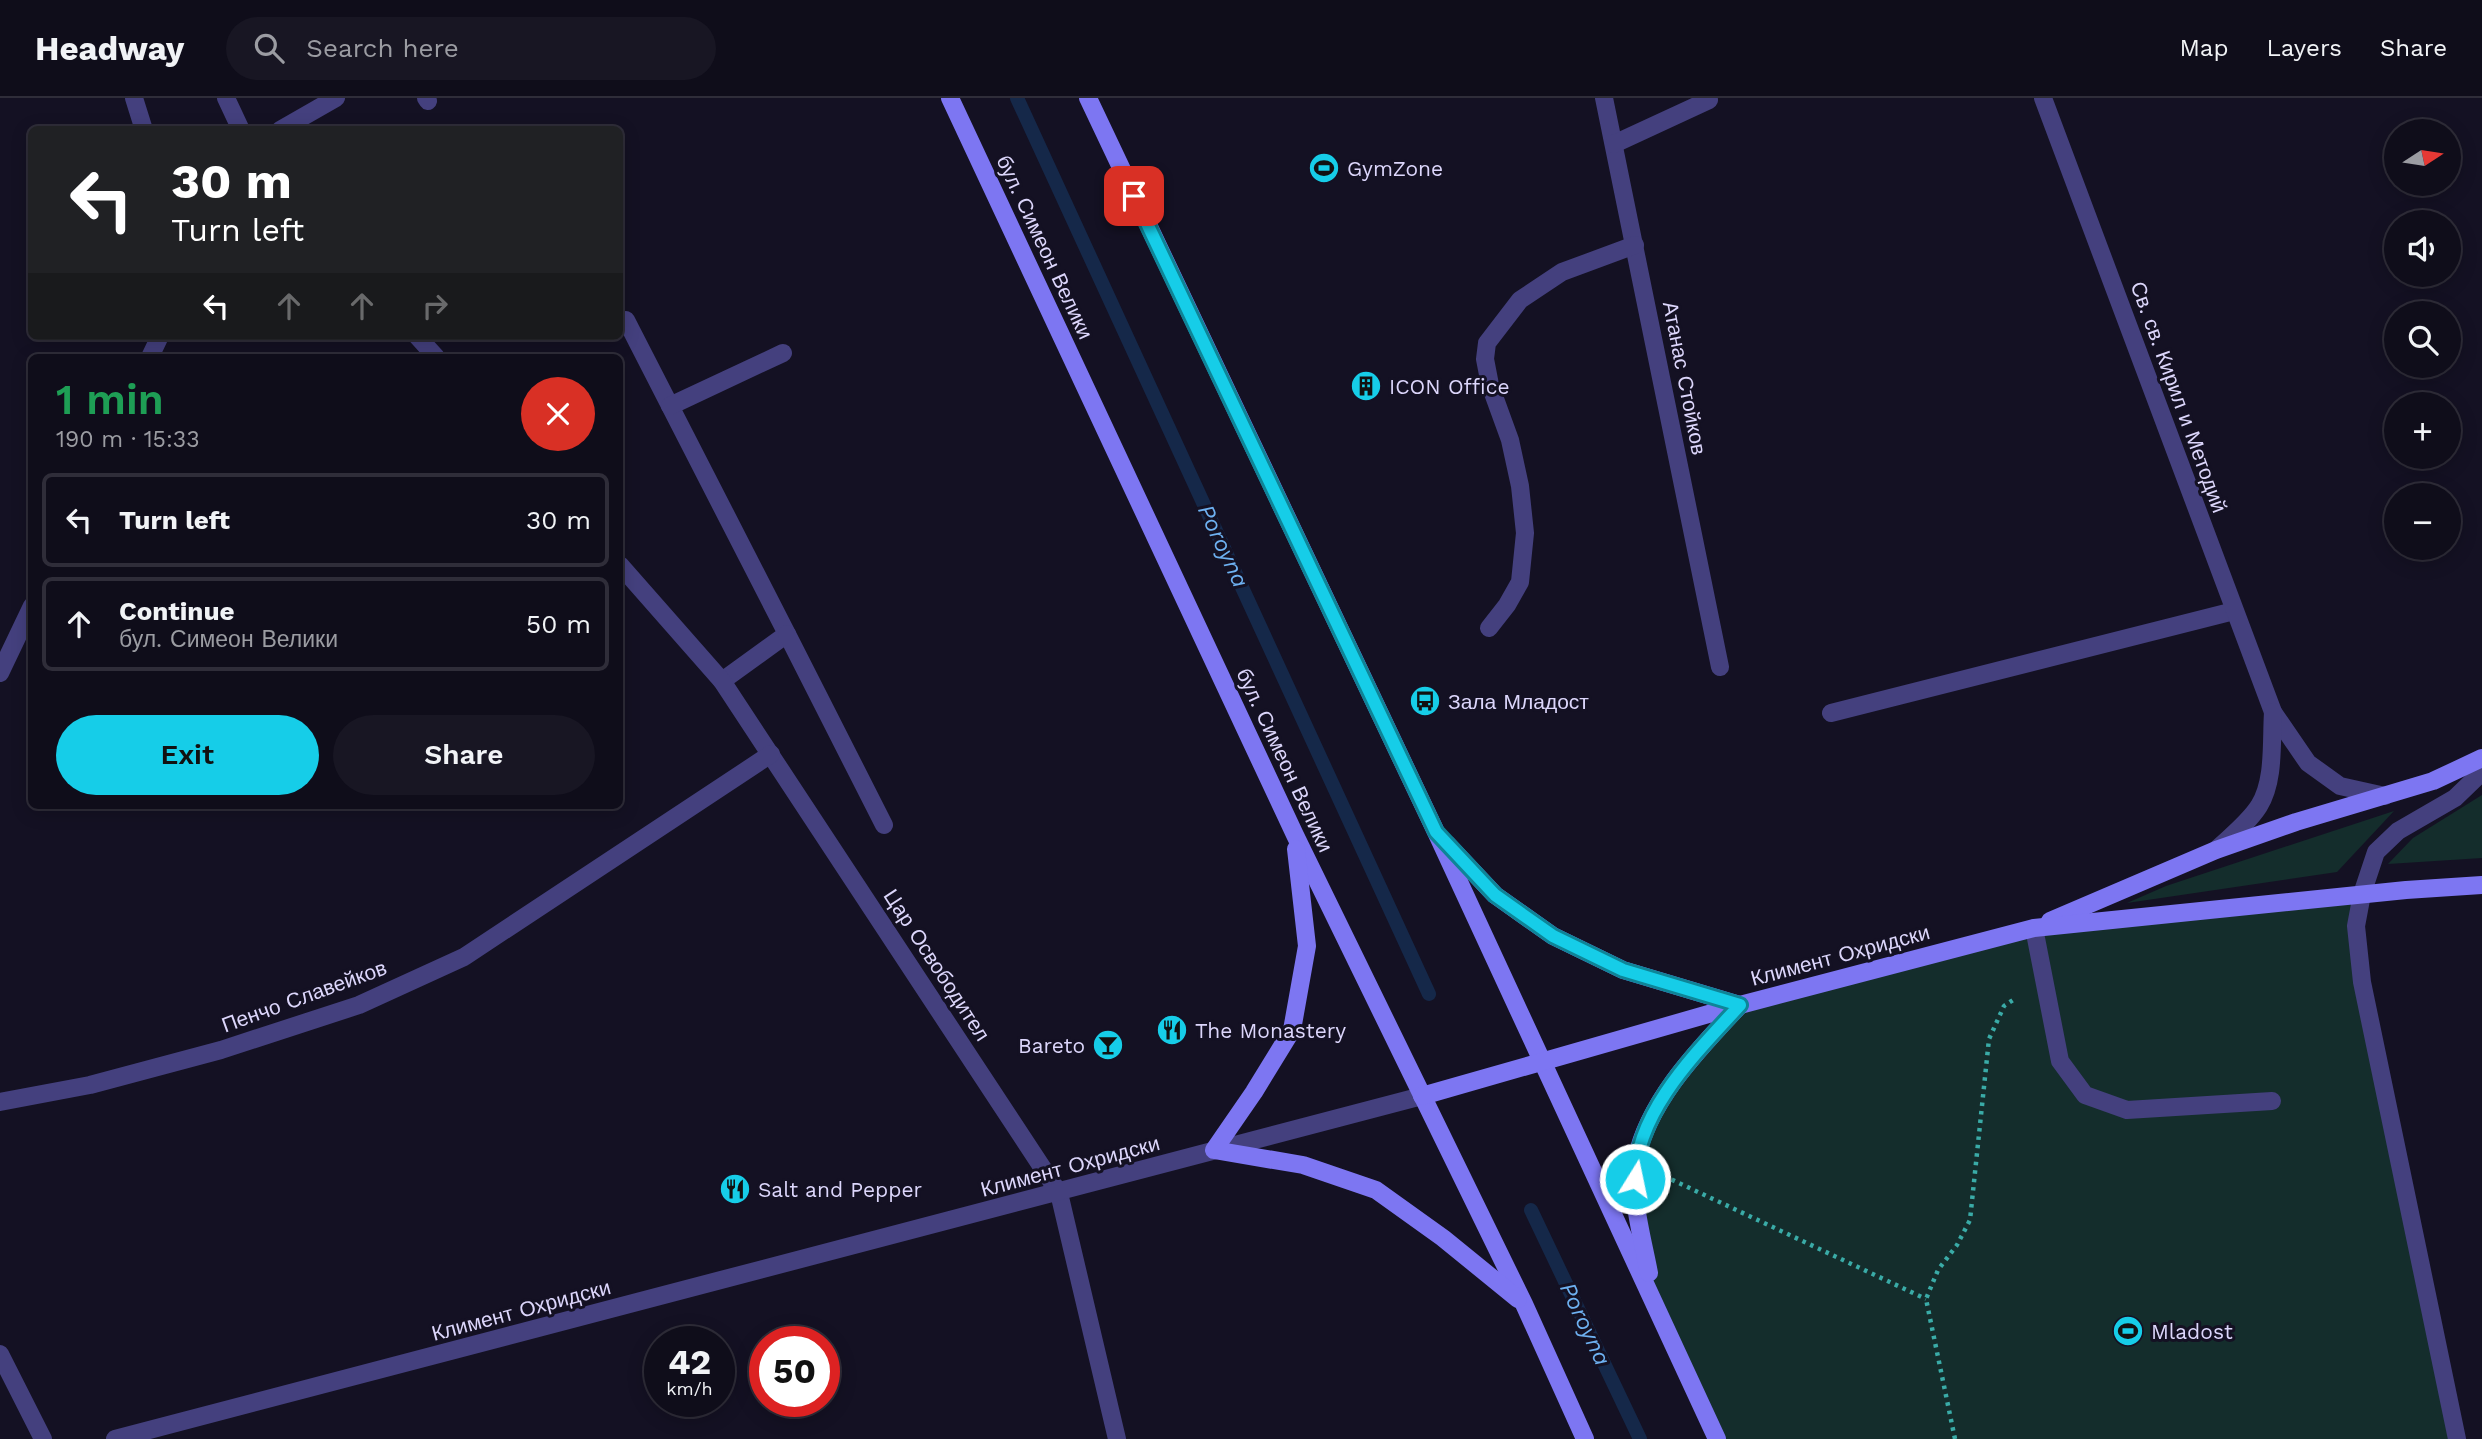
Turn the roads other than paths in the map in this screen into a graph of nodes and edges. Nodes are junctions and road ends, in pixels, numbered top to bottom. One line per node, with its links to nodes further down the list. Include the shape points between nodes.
1 (134, 98): 9 (street)
2 (226, 98): 10 (street)
3 (336, 98): 11 (street)
4 (950, 98): 35 (main road, бул. Симеон Велики)
5 (1088, 98): 34 (main road)
6 (1604, 98): 12 (street, Атанас Стойков)
7 (2043, 98): 20 (street, Св. св. Кирил и Методий)
8 (1708, 99): 12 (street)
9 (143, 126)
10 (239, 126)
11 (287, 126)
12 (1614, 144): 13 (street, Атанас Стойков)
13 (1636, 245): 22 (street, via 1562,272 1520,300 1487,343 1490,385 1510,440 1525,533 1520,582); 24 (street, Атанас Стойков)
14 (626, 320): 18 (street)
15 (421, 340): 17 (street)
16 (783, 353): 18 (street)
17 (433, 354)
18 (670, 406): 23 (street)
19 (623, 568): 26 (street, Цар Освободител)
20 (2234, 611): 27 (street, Св. св. Кирил и Методий); 28 (street)
21 (28, 614): 25 (street)
22 (1489, 628)
23 (787, 634): 26 (street); 33 (street)
24 (1720, 667)
25 (0, 673)
26 (722, 681): 29 (street, Цар Освободител)
27 (2273, 712): 32 (street, via 2308,763 2340,786); 36 (street, via 2269,777 2260,804)
28 (1831, 713)
29 (771, 754): 44 (street, Пенчо Славейков, via 464,957 371,1000 221,1050); 46 (street, Цар Освободител)
30 (2482, 758): 32 (main road, Климент Охридски, via 2433,781)
31 (2482, 772): 38 (street, via 2455,798 2398,831 2376,852)
32 (2385, 796): 36 (main road, Климент Охридски)
33 (884, 825)
34 (1436, 832): 40 (main road, via 1495,895 1553,936 1623,970); 41 (main road)
35 (1295, 835): 42 (main road, бул. Симеон Велики); 45 (main road, via 1307,946 1292,1030)
36 (2216, 850): 39 (main road, Климент Охридски)
37 (2482, 886): 38 (main road, Климент Охридски)
38 (2362, 894): 39 (main road, Климент Охридски); 55 (street, via 2356,926 2362,982)
39 (2034, 928): 40 (main road, Климент Охридски); 43 (street, via 2060,1062 2085,1095 2127,1110)
40 (1740, 1005): 41 (main road, Климент Охридски); 47 (main road, via 1682,1068 1648,1125 1636,1162 1635,1196)
41 (1544, 1062): 42 (main road, Климент Охридски); 47 (main road)
42 (1422, 1097): 45 (street, Климент Охридски); 48 (main road, бул. Симеон Велики)
43 (2272, 1101)
44 (0, 1102)
45 (1214, 1150): 46 (street, Климент Охридски); 48 (main road, via 1303,1165 1376,1190)
46 (1059, 1193): 51 (street, Климент Охридски); 52 (street, Цар Освободител)
47 (1653, 1297): 54 (main road)
48 (1524, 1304): 53 (main road, бул. Симеон Велики)
49 (0, 1354): 50 (street)
50 (43, 1439)
51 (115, 1439)
52 (1116, 1439)
53 (1586, 1439)
54 (1717, 1439)
55 (2457, 1439)

